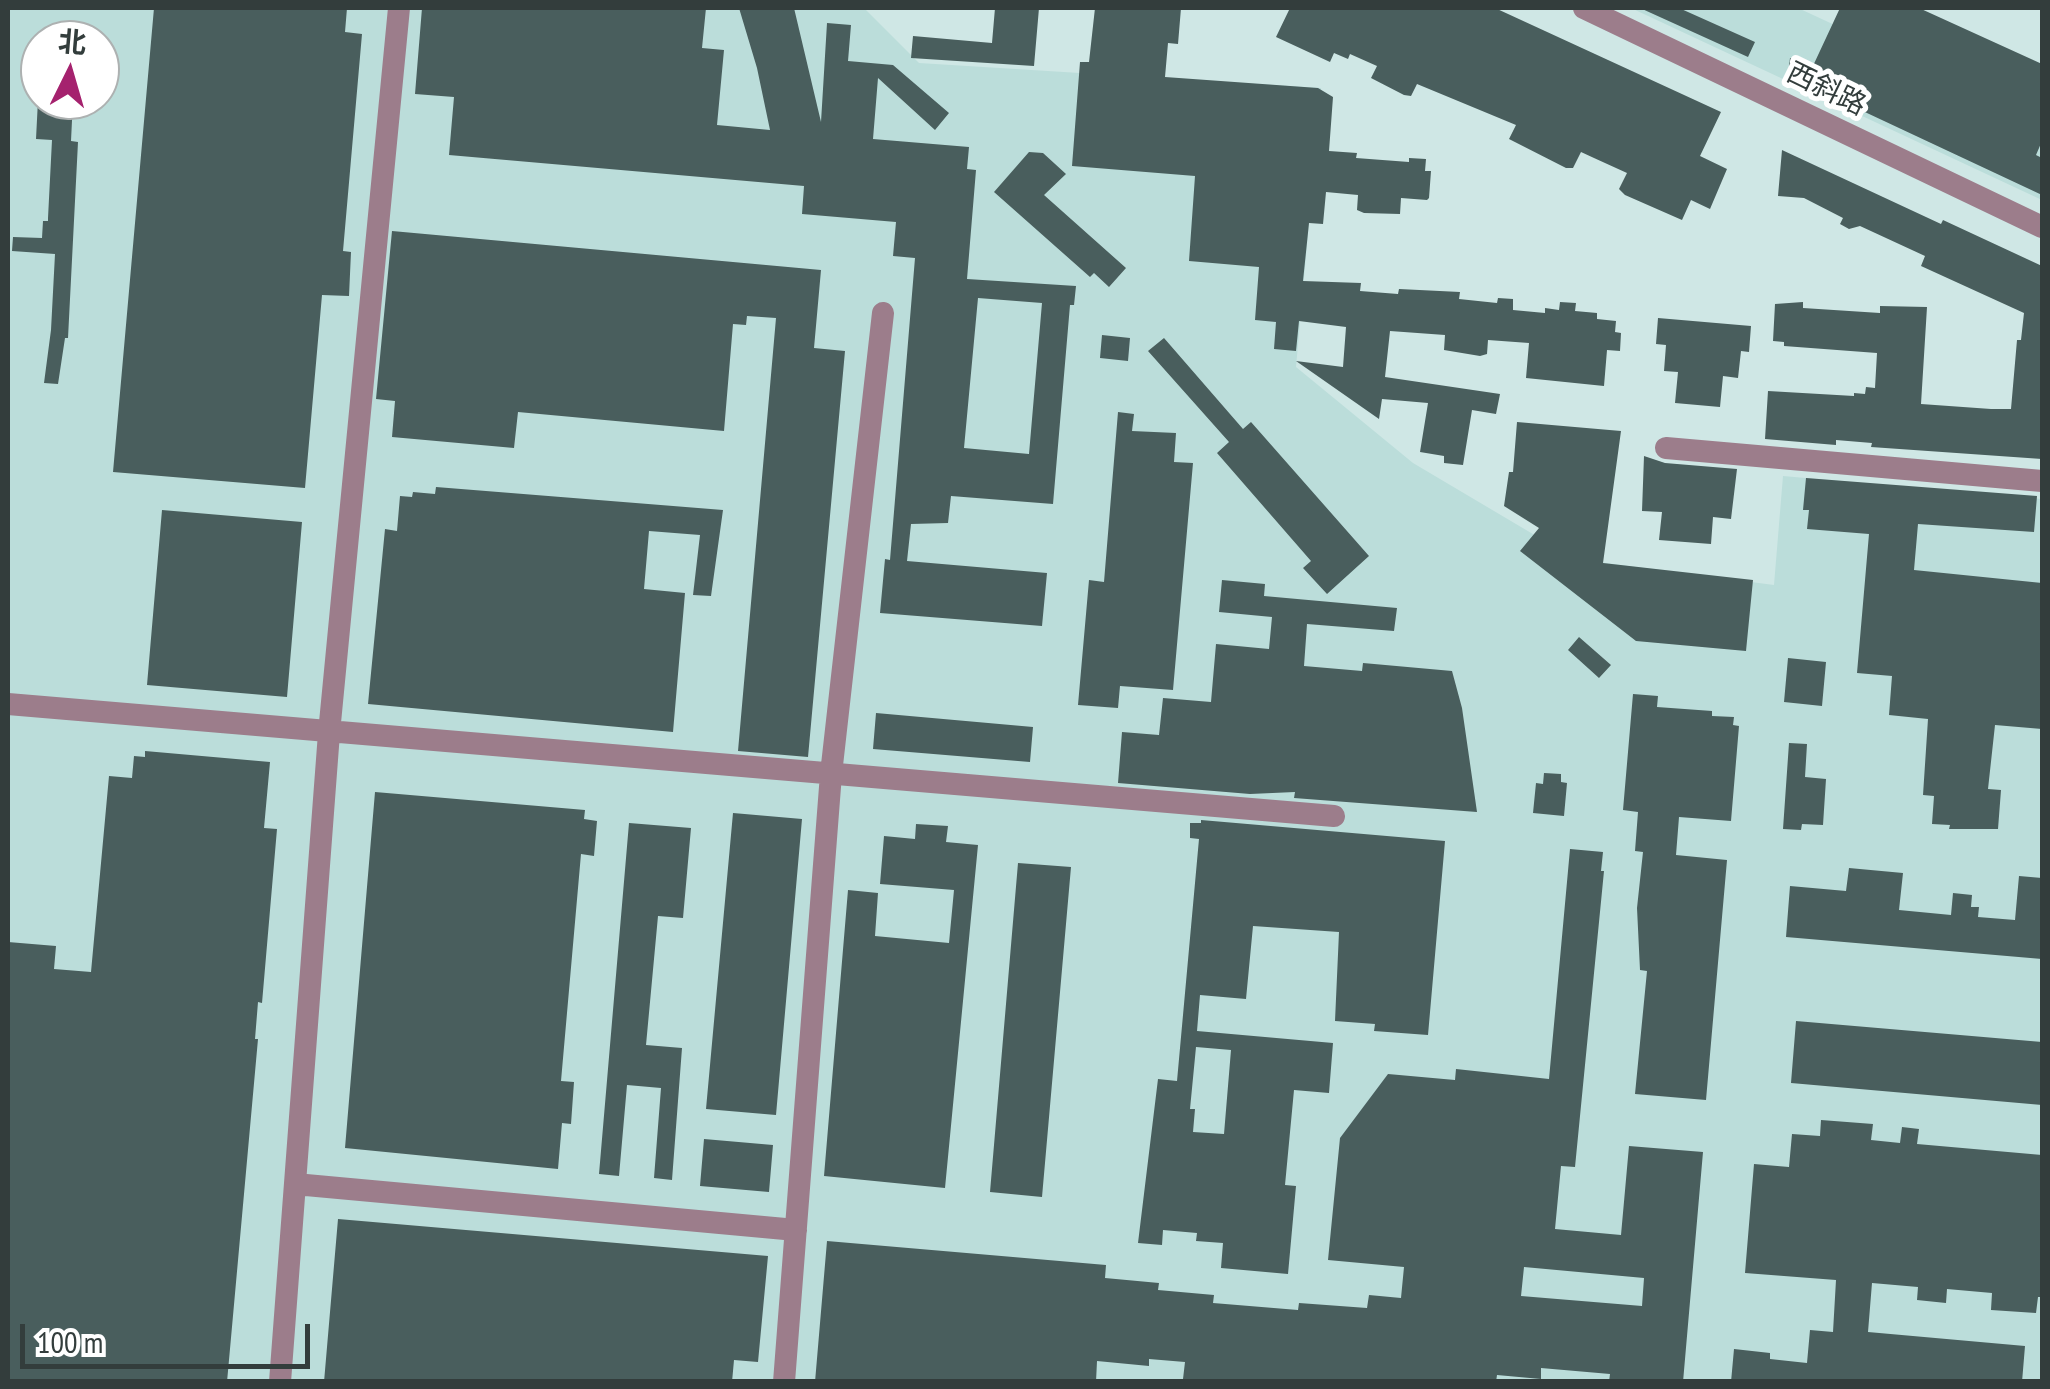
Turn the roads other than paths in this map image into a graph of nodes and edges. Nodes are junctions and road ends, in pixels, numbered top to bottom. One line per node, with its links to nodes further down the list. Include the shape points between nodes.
1 (399, 8): 8 (street)
2 (1584, 8): 3 (street, 西斜路)
3 (2042, 227)
4 (882, 314): 9 (street)
5 (1666, 448): 6 (street)
6 (2042, 481)
7 (8, 704): 8 (street)
8 (330, 732): 9 (street); 11 (street)
9 (832, 774): 10 (street); 12 (street)
10 (1334, 816)
11 (295, 1184): 12 (street); 13 (street)
12 (796, 1230): 14 (street)
13 (280, 1382)
14 (784, 1382)

